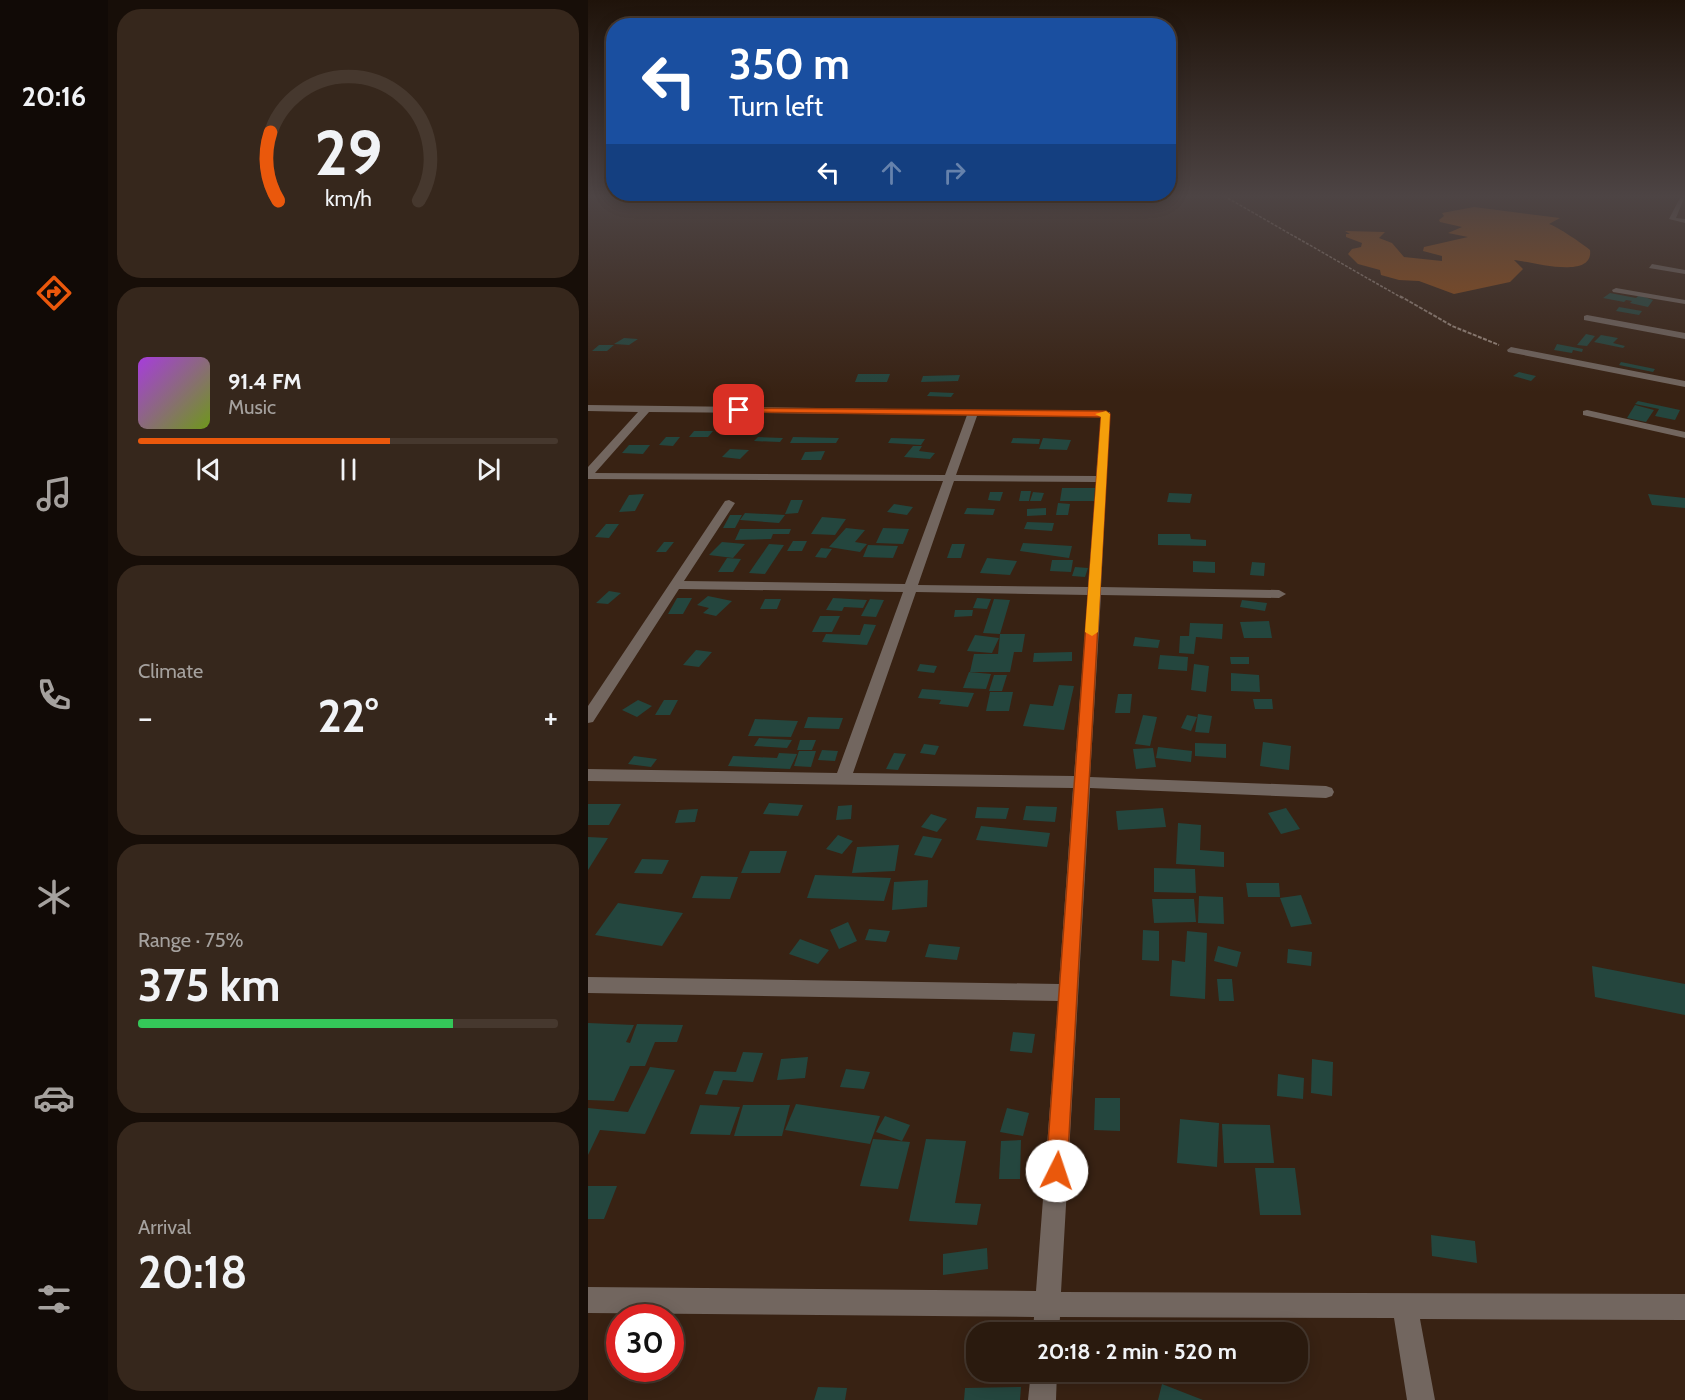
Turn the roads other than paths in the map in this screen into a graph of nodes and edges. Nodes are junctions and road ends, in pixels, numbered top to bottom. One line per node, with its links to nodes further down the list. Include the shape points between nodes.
1 (1652, 266): 2 (street)
2 (1685, 272)
3 (1616, 290): 4 (street)
4 (1685, 302)
5 (1587, 318): 6 (street)
6 (1685, 336)
7 (1510, 350): 8 (street)
8 (1685, 384)
9 (588, 408): 10 (street)
10 (646, 409): 11 (street); 14 (street)
11 (973, 412): 15 (street); 16 (street, via 1106,414)
12 (1587, 413): 13 (street)
13 (1685, 435)
14 (588, 475): 15 (street)
15 (950, 478): 16 (street); 19 (street)
16 (1102, 479): 20 (street)
17 (729, 503): 18 (street)
18 (678, 585): 19 (street); 22 (street)
19 (911, 589): 20 (street); 24 (street)
20 (1094, 591): 21 (street); 25 (street)
21 (1279, 594)
22 (588, 718)
23 (588, 776): 24 (street)
24 (843, 779): 25 (street)
25 (1082, 782): 26 (street); 28 (street)
26 (1326, 792)
27 (588, 985): 28 (street)
28 (1068, 993): 30 (street)
29 (588, 1300): 30 (street)
30 (1048, 1305): 31 (street); 33 (street)
31 (1405, 1306): 32 (street); 36 (street)
32 (1685, 1307)
33 (1047, 1322)
34 (1043, 1382): 35 (street)
35 (1042, 1400)
36 (1421, 1400)

